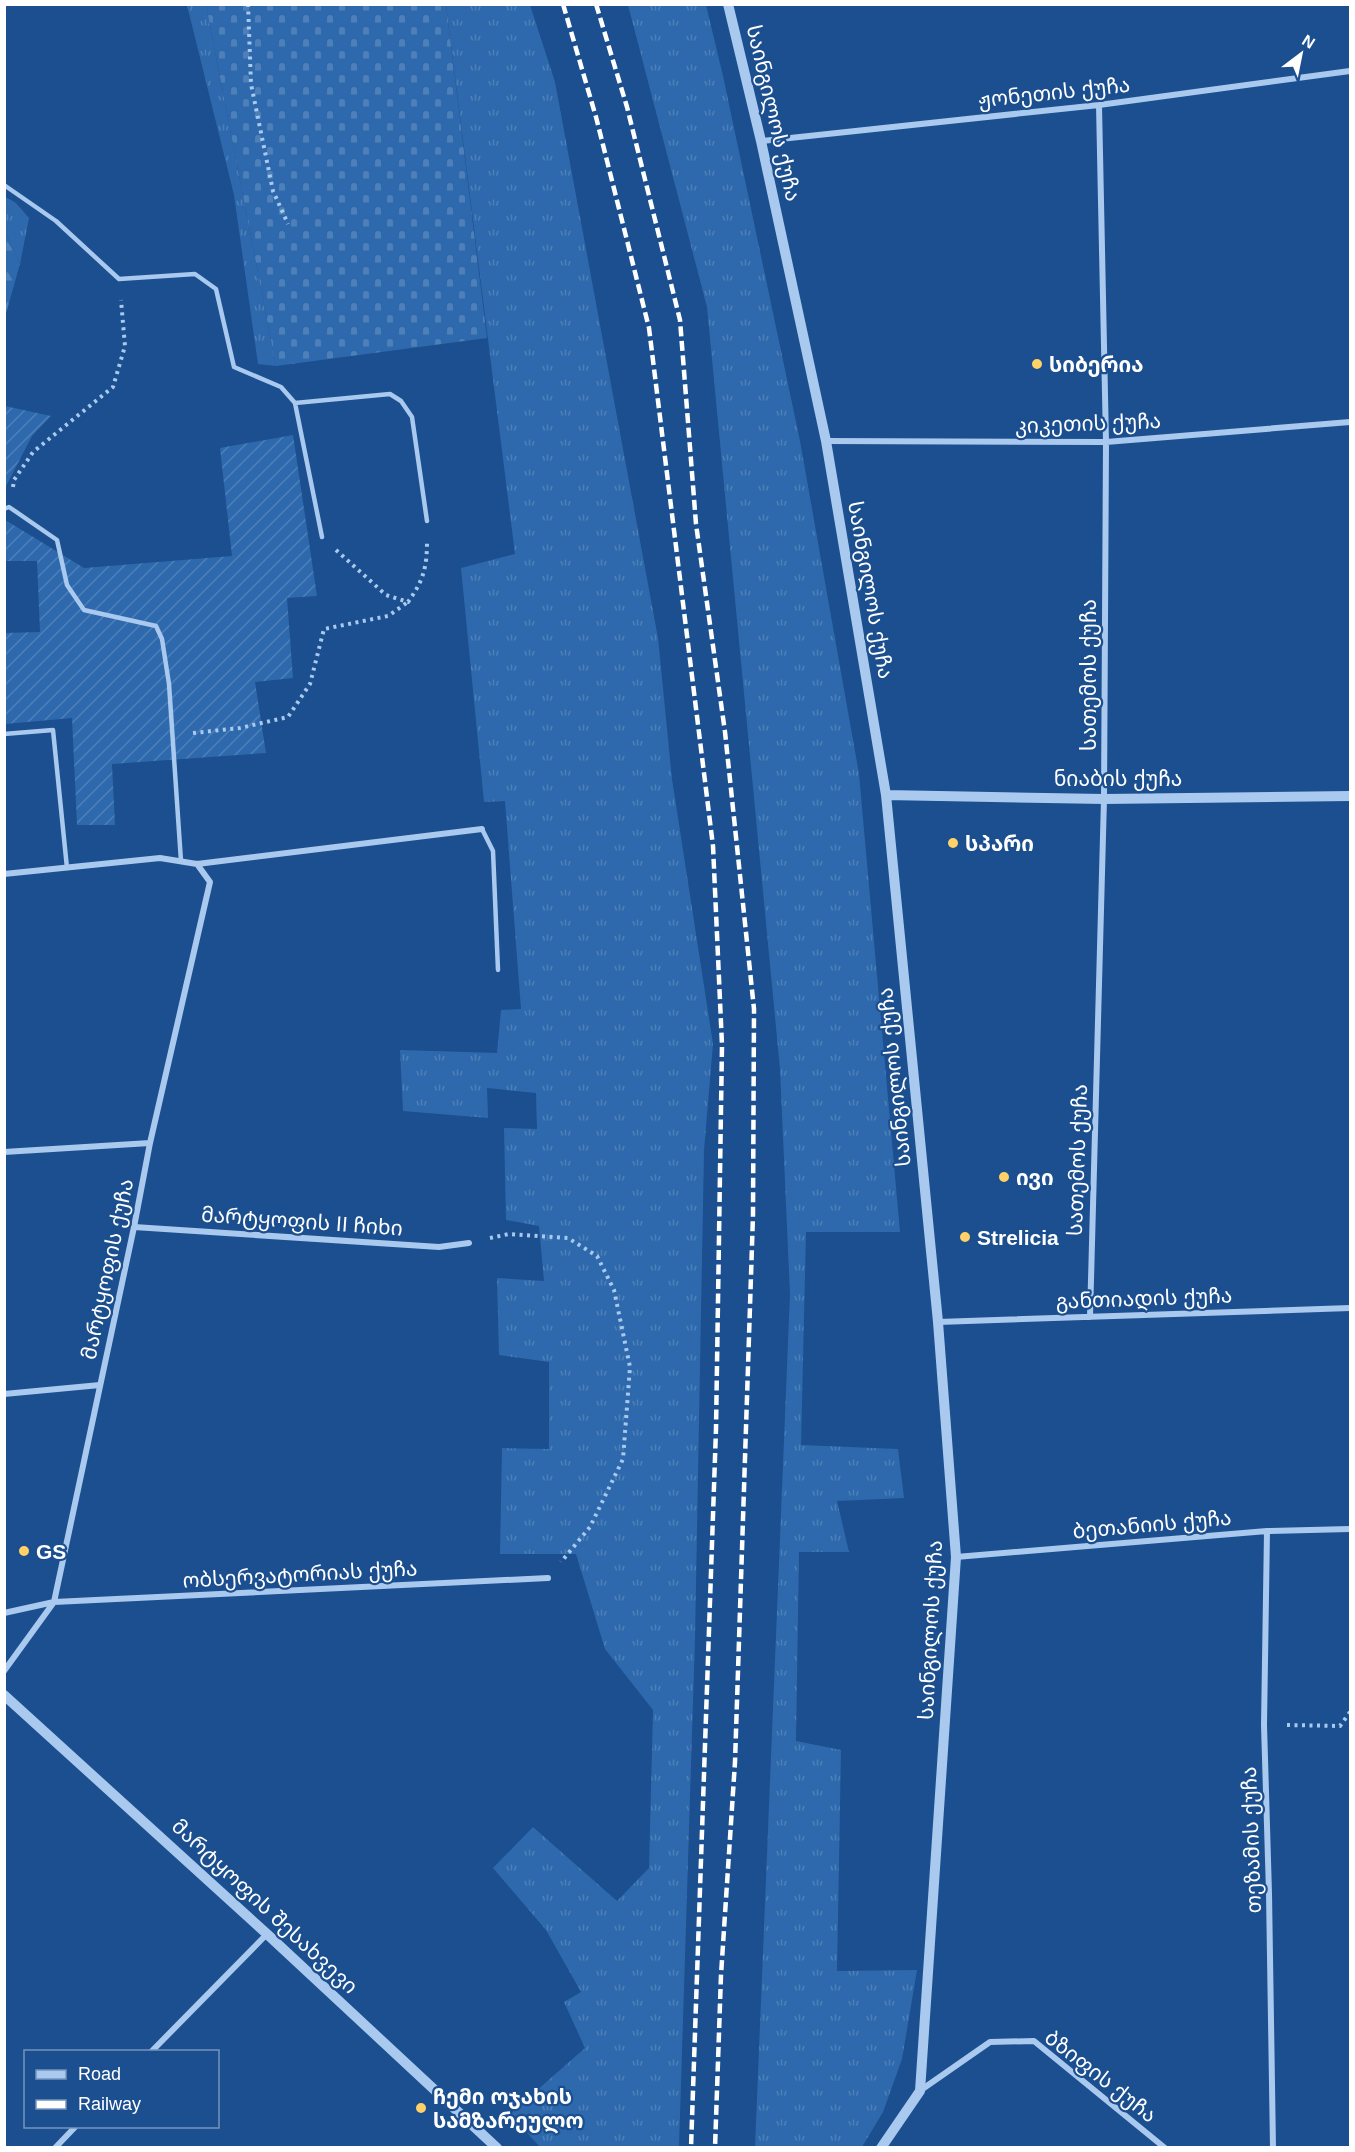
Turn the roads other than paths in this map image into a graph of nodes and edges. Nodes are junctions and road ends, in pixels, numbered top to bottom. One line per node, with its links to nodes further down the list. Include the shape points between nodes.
1 (728, 4): 4 (street, საინგილოს ქუჩა)
2 (1350, 70): 3 (street, ჟონეთის ქუჩა)
3 (1100, 105): 4 (street, ჟონეთის ქუჩა); 9 (street, სათემოს ქუჩა)
4 (761, 141): 8 (street, საინგილოს ქუჩა)
5 (4, 185): 6 (lane, via 56,221 119,279 195,274 216,289 234,367 281,387)
6 (296, 403): 11 (lane, via 390,394 401,401 412,417); 12 (lane)
7 (1350, 422): 9 (street, კიკეთის ქუჩა)
8 (826, 441): 9 (street, კიკეთის ქუჩა); 14 (street, საინგილოს ქუჩა)
9 (1106, 442): 16 (street, სათემოს ქუჩა)
10 (7, 508): 18 (lane, via 57,540 67,585 84,610 156,626 162,639 169,684)
11 (427, 521)
12 (322, 537)
13 (4, 734): 20 (lane, via 53,730)
14 (886, 795): 16 (street, ნიაბის ქუჩა); 29 (street, საინგილოს ქუჩა)
15 (1350, 796): 16 (street, ნიაბის ქუჩა)
16 (1104, 799): 28 (street, სათემოს ქუჩა)
17 (483, 829): 19 (street); 22 (lane, via 493,851)
18 (180, 861): 19 (street); 20 (street, via 160,858)
19 (197, 864): 23 (street, მარტყოფის ქუჩა, via 210,882)
20 (67, 868): 21 (street)
21 (4, 874)
22 (498, 970)
23 (150, 1143): 24 (street); 25 (street, მარტყოფის ქუჩა)
24 (4, 1152)
25 (134, 1227): 26 (street, მარტყოფის II ჩიხი, via 439,1247); 30 (street, მარტყოფის ქუჩა)
26 (469, 1243)
27 (1350, 1308): 28 (street, განთიადის ქუჩა)
28 (1090, 1317): 29 (street, განთიადის ქუჩა)
29 (938, 1322): 34 (street, საინგილოს ქუჩა)
30 (99, 1385): 31 (street); 36 (street, მარტყოფის ქუჩა)
31 (4, 1394)
32 (1350, 1529): 33 (street, ბეთანიის ქუჩა)
33 (1267, 1531): 34 (street, ბეთანიის ქუჩა); 48 (street, თეზამის ქუჩა, via 1264,1725)
34 (956, 1557): 42 (street, საინგილოს ქუჩა)
35 (548, 1578): 36 (street, ობსერვატორიას ქუჩა)
36 (54, 1602): 37 (street, ობსერვატორიას ქუჩა); 38 (street, მარტყოფის ქუჩა)
37 (4, 1613)
38 (4, 1671)
39 (4, 1695): 40 (street, მარტყოფის შესახვევი)
40 (267, 1934): 41 (street); 45 (street, მარტყოფის შესახვევი)
41 (153, 2050)
42 (920, 2091): 46 (street); 47 (street, ბზიფის ქუჩა, via 990,2042 1034,2041)
43 (75, 2128): 44 (street)
44 (55, 2148)
45 (497, 2148)
46 (881, 2148)
47 (1165, 2148)
48 (1273, 2148)

